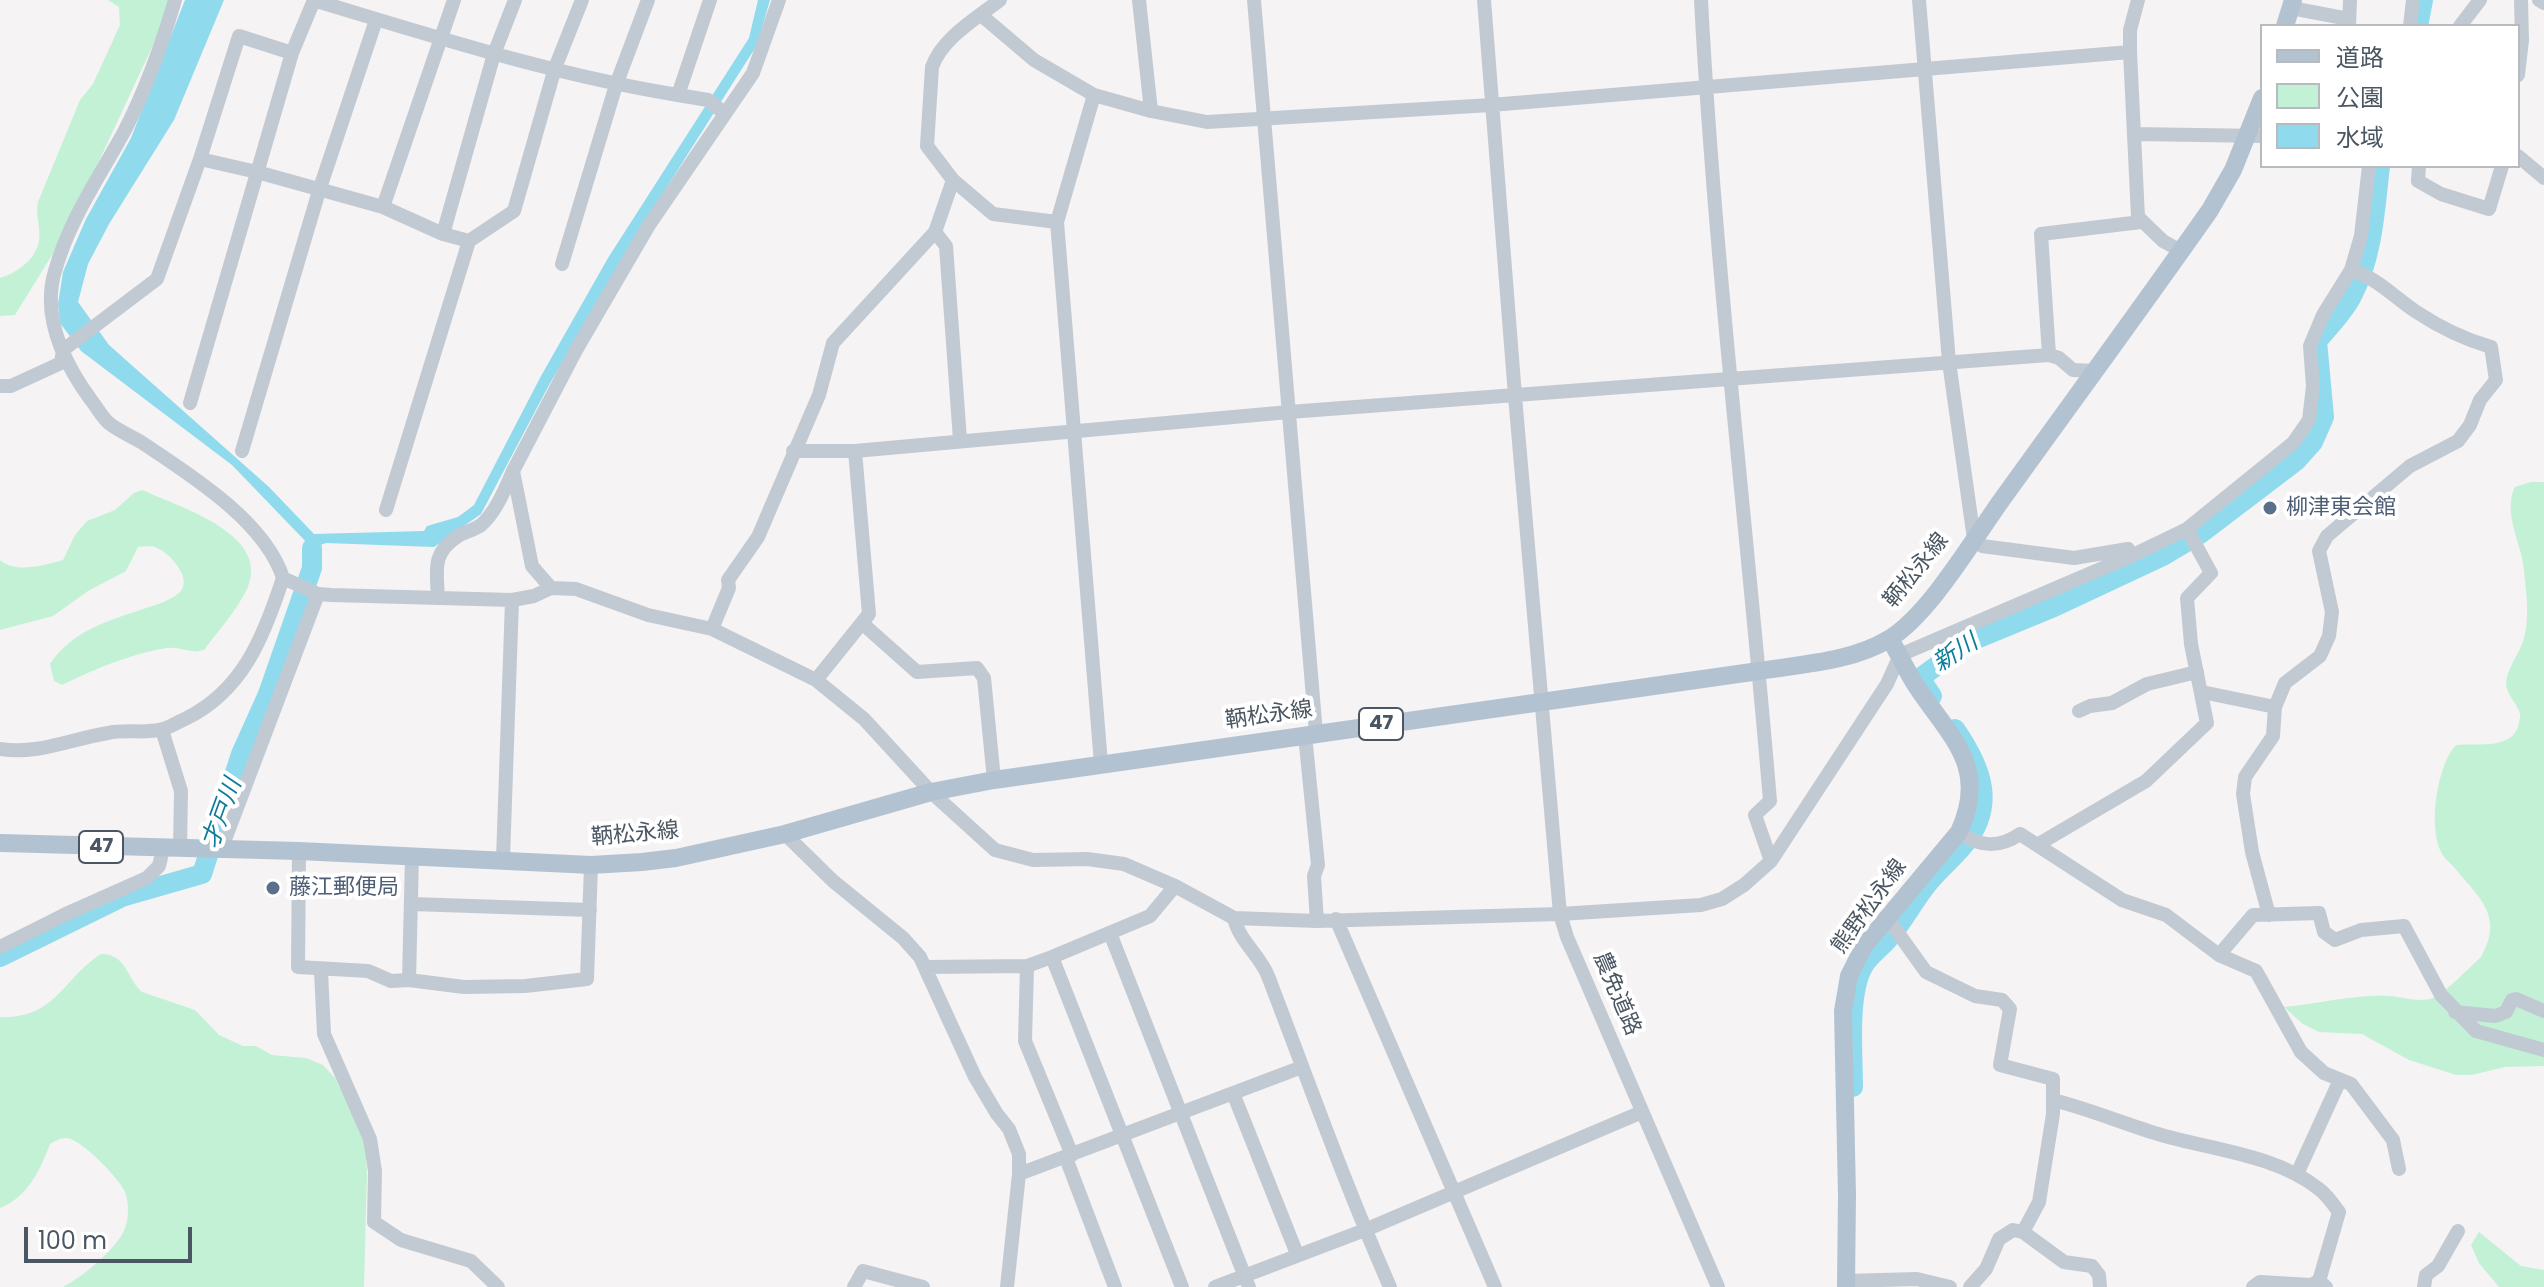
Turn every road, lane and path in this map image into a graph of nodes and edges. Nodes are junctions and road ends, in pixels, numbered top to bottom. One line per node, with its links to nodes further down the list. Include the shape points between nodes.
1 (175, 0): 62 (street, via 124,131 79,210 55,270 51,319)
2 (313, 0): 22 (street); 28 (street)
3 (454, 0): 26 (street)
4 (515, 0): 29 (street)
5 (582, 0): 31 (street)
6 (648, 0): 33 (street)
7 (710, 0): 35 (street)
8 (779, 0): 38 (street, via 753,73)
9 (1000, 0): 21 (street)
10 (1139, 0): 40 (street)
11 (1254, 0): 41 (street)
12 (1484, 0): 37 (street, 農免道路)
13 (1701, 0): 34 (street)
14 (1919, 0): 32 (street)
15 (2138, 0): 27 (street)
16 (2350, 0): 23 (street)
17 (2413, 0): 24 (street)
18 (2480, 0): 25 (street)
19 (2521, 0): 30 (street)
20 (2290, 11): 23 (street)
21 (981, 15): 36 (street, via 1034,60); 51 (street, via 951,38 932,67 927,146)
22 (376, 20): 26 (street); 52 (street)
23 (2349, 23)
24 (2410, 24)
25 (2462, 24)
26 (440, 39): 29 (street); 53 (street)
27 (2130, 52): 32 (street); 42 (street)
28 (292, 53): 45 (street, via 239,36); 49 (street)
29 (494, 54): 31 (street); 57 (street)
30 (2520, 58)
31 (555, 68): 33 (street); 58 (street, via 514,211)
32 (1923, 70): 34 (street); 64 (street)
33 (616, 85): 35 (street); 60 (street)
34 (1706, 86): 37 (street); 66 (street)
35 (678, 95): 38 (street)
36 (1094, 95): 40 (street); 54 (street)
37 (1491, 105): 41 (street); 68 (street, 農免道路)
38 (717, 107): 76 (street, via 575,352)
39 (2260, 109): 43 (main road, 鞆松永線 / 47)
40 (1151, 111): 41 (street, via 1207,122)
41 (1266, 119): 70 (street)
42 (2134, 134): 43 (street); 55 (street)
43 (2255, 136): 59 (main road, 鞆松永線 / 47)
44 (2520, 158): 50 (street)
45 (200, 159): 49 (street); 62 (street, via 157,279)
46 (2369, 168): 61 (street, via 2361,236)
47 (2419, 168): 48 (street, via 2418,181 2489,209)
48 (2501, 168)
49 (257, 172): 52 (street); 69 (street)
50 (2544, 178)
51 (953, 180): 54 (street, via 993,214); 56 (street)
52 (319, 191): 53 (street); 73 (street)
53 (383, 207): 57 (street)
54 (1057, 222): 71 (street)
55 (2141, 222): 59 (street); 63 (street, via 2041,234)
56 (935, 232): 72 (street, via 946,246); 74 (street, via 833,343 819,395)
57 (443, 234): 58 (street)
58 (469, 241): 77 (street)
59 (2181, 251): 65 (main road, 鞆松永線 / 47)
60 (562, 264)
61 (2351, 270): 78 (street, via 2310,346 2309,420 2293,443); 95 (street, via 2369,275 2416,312 2464,339 2491,347 2496,380 2458,441 2410,466 2327,536 2319,551 2332,612 2329,636 2320,656 2285,683)
62 (63, 350): 67 (street, via 61,363); 81 (street, via 74,376 109,423 191,477 250,525)
63 (2049, 355): 64 (street); 65 (street, via 2073,370)
64 (1949, 362): 66 (street); 79 (street)
65 (2094, 371): 79 (main road, 鞆松永線 / 47)
66 (1729, 379): 68 (street); 90 (street)
67 (0, 386)
68 (1515, 396): 70 (street); 94 (street, 農免道路)
69 (190, 403)
70 (1289, 412): 71 (street); 98 (street)
71 (1073, 429): 72 (street); 100 (street)
72 (960, 440): 75 (street)
73 (242, 451)
74 (793, 451): 75 (street); 87 (street, via 758,537 728,580)
75 (855, 451): 86 (street, via 869,614)
76 (513, 471): 82 (street, via 532,566); 84 (street, via 481,525 455,538 436,559)
77 (386, 510)
78 (2187, 529): 80 (street); 91 (street, via 2211,573 2187,598)
79 (1974, 539): 80 (street, via 1982,546 2074,558 2128,549); 88 (main road, 鞆松永線 / 47, via 1922,611)
80 (2131, 556): 89 (street)
81 (283, 578): 83 (street); 97 (street, via 259,645 241,674 202,711)
82 (551, 588): 85 (street); 87 (street, via 576,589 648,615)
83 (308, 589): 84 (street, via 359,597); 108 (street)
84 (438, 598): 85 (street)
85 (512, 600): 111 (street)
86 (863, 624): 92 (street); 101 (street, via 917,672 977,668 984,678)
87 (712, 629): 92 (street)
88 (1890, 639): 89 (main road, 熊野松永線); 90 (main road, 鞆松永線 / 47, via 1831,660)
89 (1900, 655): 104 (main road, 熊野松永線, via 1969,767); 112 (street, via 1887,684)
90 (1759, 671): 94 (main road, 鞆松永線 / 47); 112 (street, via 1770,801 1755,815)
91 (2197, 672): 93 (street); 96 (street, via 2147,684 2112,703)
92 (816, 680): 102 (street, via 864,719)
93 (2202, 692): 95 (street); 106 (street, via 2207,723 2166,764)
94 (1542, 701): 98 (main road, 鞆松永線 / 47); 117 (street, 農免道路)
95 (2275, 707): 118 (street, via 2273,736 2245,777 2243,794)
96 (2079, 711)
97 (162, 730): 99 (street, via 110,732 45,750); 107 (street, via 181,791)
98 (1310, 734): 100 (main road, 鞆松永線 / 47); 122 (street)
99 (0, 749)
100 (1101, 764): 101 (main road, 鞆松永線 / 47)
101 (994, 780): 102 (main road, 鞆松永線 / 47)
102 (931, 792): 103 (main road, 鞆松永線 / 47); 114 (street, via 995,850 1033,860 1124,864)
103 (785, 834): 113 (main road, 鞆松永線 / 47, via 676,858); 128 (street, via 903,938)
104 (1966, 837): 106 (street, via 2006,844 2020,834); 121 (main road, 熊野松永線, via 1912,886)
105 (0, 843): 107 (main road, 鞆松永線 / 47)
106 (2037, 845): 125 (street, via 2122,900 2166,915)
107 (172, 849): 108 (main road, 鞆松永線 / 47); 124 (street, via 147,878)
108 (214, 850): 109 (main road, 鞆松永線 / 47)
109 (299, 851): 110 (main road, 鞆松永線 / 47); 129 (street, via 298,967)
110 (412, 856): 111 (main road, 鞆松永線 / 47); 115 (street)
111 (503, 859): 113 (main road, 鞆松永線 / 47)
112 (1771, 861): 117 (street, via 1722,899 1701,905)
113 (591, 865): 116 (street)
114 (1175, 886): 119 (street); 123 (street, via 1150,916)
115 (412, 904): 116 (street); 130 (street)
116 (590, 910): 130 (street, via 587,979 464,987)
117 (1560, 914): 120 (street); 138 (street, 農免道路)
118 (2269, 915): 125 (street, via 2253,915); 132 (street, via 2319,913 2324,932 2335,940 2361,930 2404,926)
119 (1234, 918): 122 (street); 134 (street, via 1266,971)
120 (1336, 919): 122 (street); 145 (street)
121 (1888, 919): 137 (street, via 1926,972 1975,996 2002,1000 2011,1017 2000,1065 2053,1079); 151 (main road, 熊野松永線, via 1864,946 1849,976 1843,1011)
122 (1317, 921)
123 (1110, 933): 126 (street); 139 (street)
124 (0, 947)
125 (2219, 955): 135 (street, via 2256,971 2301,1052)
126 (1052, 957): 127 (street); 140 (street)
127 (1027, 966): 128 (street); 141 (street, via 1025,1041)
128 (926, 967): 143 (street, via 975,1077 1009,1129 1019,1154)
129 (321, 971): 130 (street, via 368,971 391,981); 153 (street, via 324,1034 370,1139 374,1222 401,1240 471,1261)
130 (409, 980)
131 (2544, 1011): 132 (street, via 2516,999 2495,1016)
132 (2455, 1012): 133 (street, via 2476,1031)
133 (2544, 1050)
134 (1302, 1067): 136 (street); 146 (street)
135 (2340, 1080): 142 (street, via 2351,1084 2393,1140); 144 (street)
136 (1233, 1093): 139 (street); 149 (street)
137 (2053, 1100): 144 (street); 148 (street, via 2039,1202)
138 (1642, 1112): 145 (street); 162 (street, 農免道路)
139 (1181, 1113): 140 (street); 150 (street)
140 (1123, 1136): 141 (street); 158 (street)
141 (1069, 1156): 143 (street); 157 (street)
142 (2399, 1169)
143 (1019, 1174): 156 (street)
144 (2297, 1174): 152 (street, via 2322,1191 2339,1212)
145 (1453, 1193): 146 (street); 161 (street)
146 (1365, 1230): 149 (street); 160 (street)
147 (2458, 1231): 167 (street, via 2438,1266 2426,1275)
148 (2023, 1232): 164 (street, via 2013,1230 1999,1239 1986,1269); 165 (street, via 2064,1262 2092,1266)
149 (1297, 1254): 150 (street)
150 (1246, 1281): 159 (street)
151 (1852, 1283): 163 (street, via 1917,1279)
152 (2322, 1284): 166 (street, via 2260,1282)
153 (498, 1287)
154 (854, 1287): 155 (street, via 863,1271)
155 (923, 1287)
156 (1007, 1287)
157 (1115, 1287)
158 (1182, 1287)
159 (1215, 1287)
160 (1390, 1287)
161 (1495, 1287)
162 (1718, 1287)
163 (1946, 1287)
164 (1970, 1287)
165 (2100, 1287)
166 (2253, 1287)
167 (2424, 1287)

